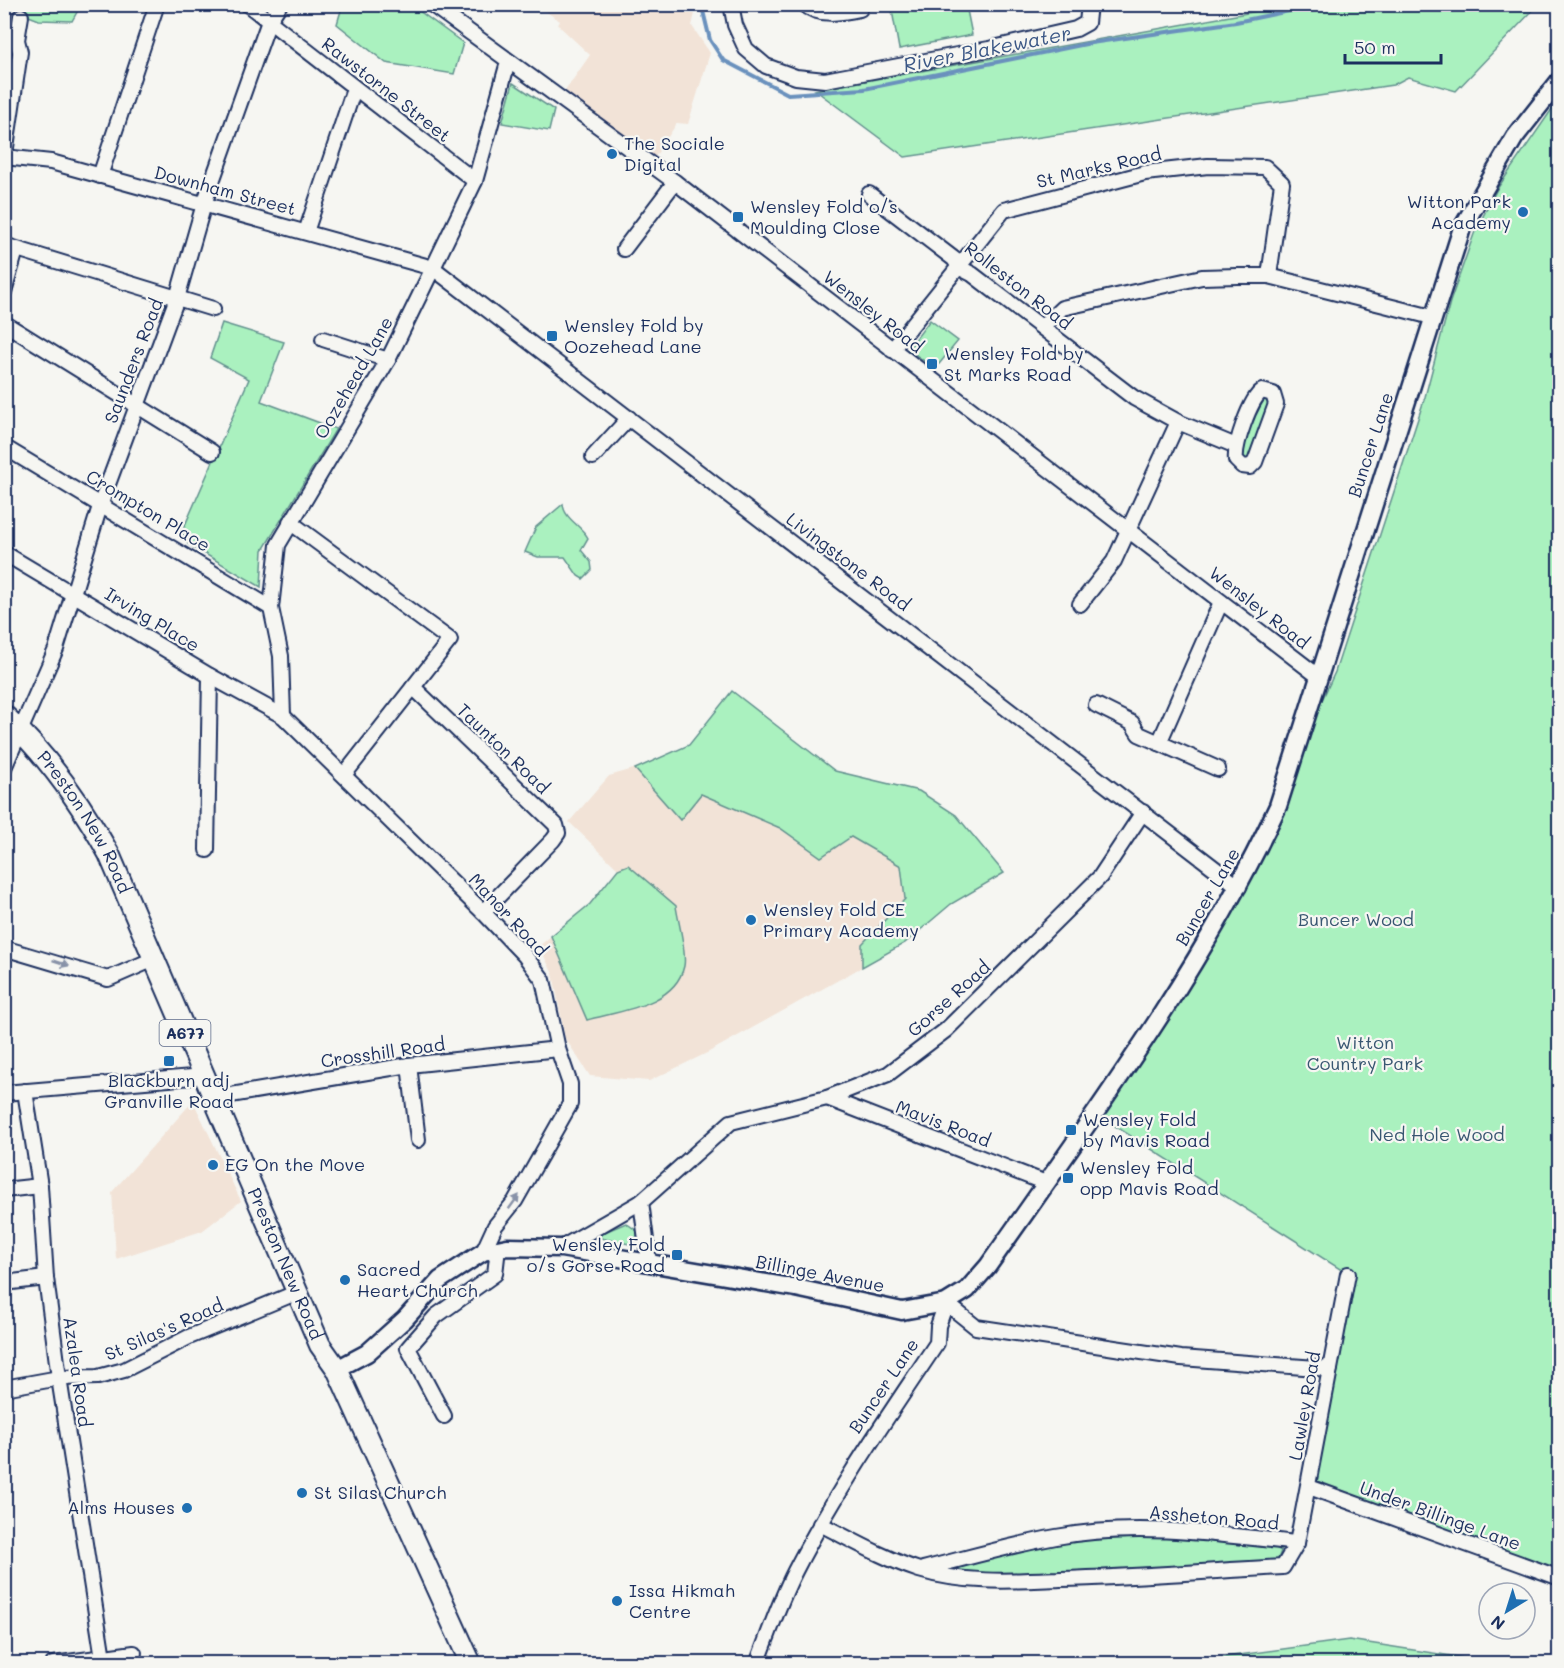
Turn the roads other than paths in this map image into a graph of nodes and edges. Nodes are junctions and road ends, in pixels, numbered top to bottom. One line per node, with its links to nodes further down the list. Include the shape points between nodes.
1 (157, 4): 15 (street)
2 (247, 4): 10 (street, Rawstorne Street)
3 (280, 4): 10 (street, Saunders Road)
4 (431, 4): 11 (street, Wensley Road)
5 (731, 4): 7 (street, via 746,49 766,66 796,77 825,80 1076,29 1087,23)
6 (804, 4): 8 (street, via 810,10 840,14)
7 (1089, 4)
8 (860, 9)
9 (21, 16): 14 (street, via 17,40 20,52)
10 (269, 21): 13 (street, Rawstorne Street); 19 (street, Saunders Road)
11 (508, 62): 16 (street, Oozehead Lane); 17 (street, Wensley Road)
12 (1560, 81): 29 (main road, Buncer Lane, via 1515,137 1462,228)
13 (354, 88): 16 (street, Rawstorne Street); 20 (street)
14 (5, 158): 15 (street, Downham Street, via 51,162)
15 (100, 176): 19 (street, Downham Street)
16 (475, 181): 23 (street, Oozehead Lane)
17 (675, 182): 22 (street); 33 (street, Wensley Road)
18 (869, 194): 24 (street, Rolleston Road, via 954,259)
19 (204, 204): 20 (street, Downham Street); 27 (street, Saunders Road)
20 (306, 232): 23 (street, Downham Street)
21 (10, 248): 26 (street); 27 (street)
22 (624, 249)
23 (434, 268): 34 (street, Oozehead Lane); 36 (street, Livingstone Road)
24 (960, 268): 25 (street, St Marks Road, via 997,216 1019,204 1145,173 1208,166 1265,167 1282,183); 31 (street, Rolleston Road); 33 (street, St Marks Road)
25 (1269, 276): 29 (street); 31 (street, via 1202,277 1133,291 1062,308)
26 (4, 292)
27 (177, 298): 28 (street); 35 (street, Saunders Road)
28 (213, 309)
29 (1432, 317): 51 (main road, Buncer Lane)
30 (4, 323): 35 (street)
31 (1042, 327): 37 (street, Rolleston Road, via 1134,398)
32 (323, 339): 34 (street)
33 (892, 350): 44 (street, Wensley Road)
34 (388, 360): 43 (street, Oozehead Lane)
35 (136, 404): 40 (street); 42 (street, Saunders Road)
36 (629, 418): 41 (street); 61 (street, Livingstone Road)
37 (1178, 422): 38 (street, Rolleston Road); 44 (street)
38 (1236, 446): 38 (street, via 1258,394 1273,393 1276,404 1252,466 1242,466 1236,460)
39 (4, 447): 42 (street, Crompton Place)
40 (212, 452)
41 (593, 457)
42 (101, 503): 46 (street, Saunders Road); 49 (street, Crompton Place)
43 (290, 522): 49 (street, Oozehead Lane, via 278,545); 52 (street, via 450,640)
44 (1128, 530): 47 (street, Wensley Road); 48 (street, via 1114,561)
45 (4, 553): 46 (street, Irving Place)
46 (74, 594): 50 (street, Irving Place); 56 (street, Saunders Road, via 56,649)
47 (1221, 602): 51 (street, Wensley Road); 57 (street)
48 (1080, 604)
49 (271, 608): 55 (street, Oozehead Lane, via 281,656)
50 (210, 676): 55 (street, Irving Place); 62 (street)
51 (1318, 676): 63 (main road, Buncer Lane, via 1278,806)
52 (413, 687): 60 (street); 64 (street, Taunton Road, via 556,825 558,833 553,840)
53 (1096, 705): 57 (street, via 1132,723 1139,734)
54 (4, 715): 56 (highway, Preston New Road / A677)
55 (283, 716): 60 (street, Manor Road)
56 (20, 730): 58 (street, Saunders Road); 66 (highway, Preston New Road / A677, via 88,817 109,854)
57 (1159, 743): 59 (street)
58 (4, 768)
59 (1218, 769)
60 (344, 775): 64 (street, Manor Road)
61 (1143, 812): 63 (street, Livingstone Road); 73 (street, Gorse Road, via 1100,877 946,1030 888,1074)
62 (207, 850)
63 (1239, 887): 75 (main road, Buncer Lane, via 1167,1007)
64 (483, 912): 67 (street, Manor Road, via 543,980)
65 (4, 948): 66 (street, one-way to 66, via 108,979)
66 (154, 959): 69 (highway, Preston New Road / A677)
67 (560, 1054): 68 (street, Crosshill Road); 80 (street, Manor Road, one-way to 67, via 495,1226 515,1201 570,1104 570,1084)
68 (409, 1065): 72 (street, Crosshill Road); 74 (street)
69 (204, 1076): 70 (street); 72 (highway, Preston New Road / A677)
70 (25, 1091): 71 (street); 76 (street, Azalea Road)
71 (4, 1093)
72 (213, 1098): 85 (highway, Preston New Road / A677)
73 (826, 1098): 75 (street, Mavis Road); 78 (street, Gorse Road, via 731,1122)
74 (418, 1140)
75 (1046, 1184): 86 (main road, Buncer Lane, via 988,1266 967,1290)
76 (40, 1186): 77 (street); 83 (street, Azalea Road)
77 (4, 1190)
78 (641, 1202): 79 (street, Gorse Road); 81 (street)
79 (561, 1248): 80 (main road, Billinge Avenue); 81 (main road, Billinge Avenue)
80 (491, 1250): 87 (main road, via 440,1280 367,1353); 91 (street, Manor Road, via 495,1274 436,1316 408,1348)
81 (649, 1262): 86 (main road, Billinge Avenue, via 902,1311)
82 (1348, 1275): 88 (street, Lawley Road)
83 (46, 1278): 84 (street); 89 (street, Azalea Road)
84 (4, 1283)
85 (298, 1292): 87 (highway, Preston New Road / A677, via 320,1345); 89 (street, St Silas's Road, via 189,1337 124,1370 98,1377)
86 (946, 1303): 88 (street, via 976,1327 1181,1358); 93 (street, Buncer Lane, via 937,1343 850,1472)
87 (337, 1369): 100 (highway, Preston New Road / A677)
88 (1330, 1369): 92 (street, Lawley Road)
89 (59, 1378): 90 (street, St Silas's Road); 98 (street, Azalea Road)
90 (4, 1388)
91 (444, 1416)
92 (1309, 1487): 94 (street, Lawley Road); 96 (street, Under Billinge Lane)
93 (820, 1524): 95 (street, Assheton Road); 101 (street, Buncer Lane, via 793,1573)
94 (1297, 1543): 95 (street, Assheton Road, via 1134,1530 1057,1537); 95 (street, Assheton Road, via 1283,1567 1000,1581)
95 (919, 1570)
96 (1560, 1578)
97 (134, 1653): 98 (street)
98 (103, 1658): 99 (street)
99 (53, 1664)
100 (471, 1664)
101 (757, 1664)

